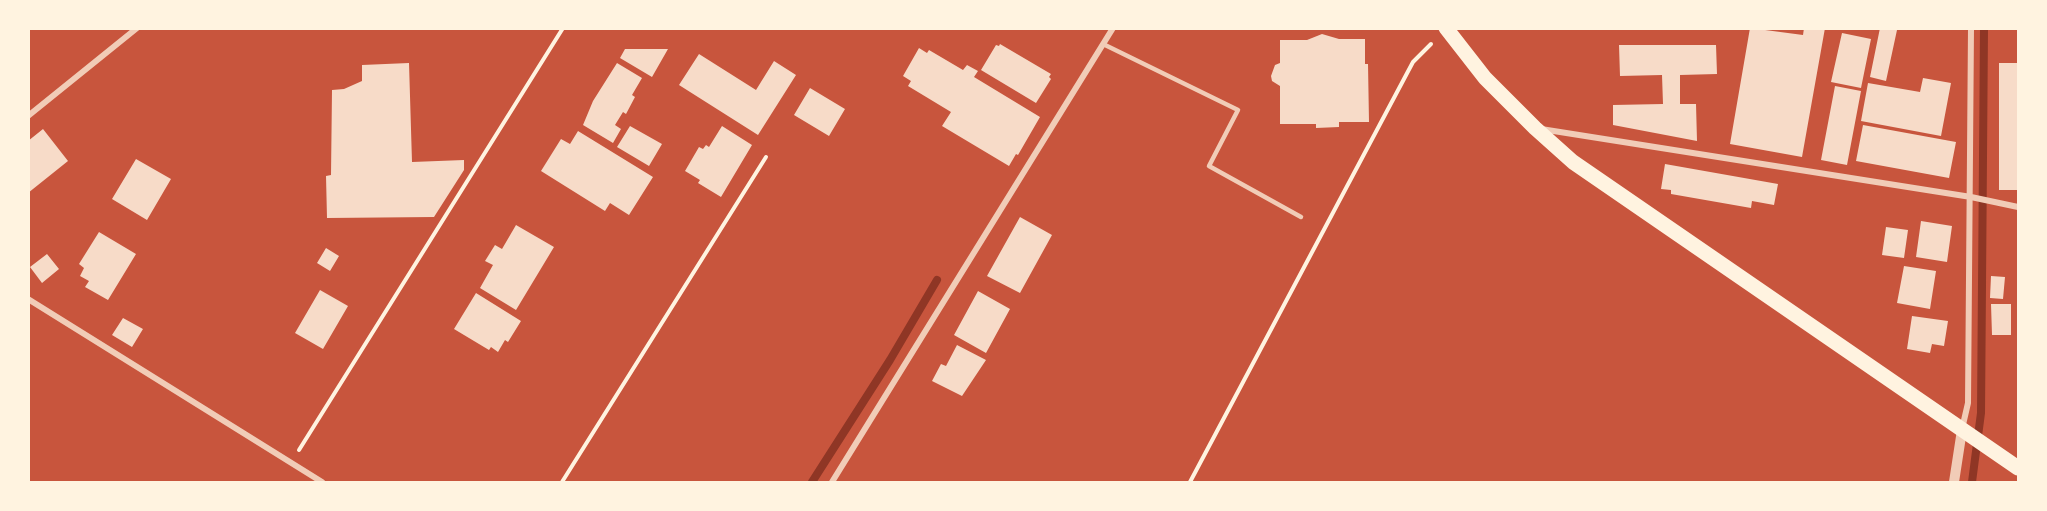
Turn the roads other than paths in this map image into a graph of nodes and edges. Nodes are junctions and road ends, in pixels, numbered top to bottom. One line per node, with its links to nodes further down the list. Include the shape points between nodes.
1 (137, 28): 6 (street)
2 (1113, 28): 5 (street)
3 (1446, 28): 7 (main road, via 1485,78)
4 (1971, 28): 8 (street)
5 (1103, 44): 10 (lane, via 1238,110 1209,166); 15 (street)
6 (28, 116)
7 (1535, 128): 8 (street); 12 (main road, via 1618,194)
8 (1971, 197): 9 (street); 12 (street, via 1968,403)
9 (2019, 207)
10 (1301, 216)
11 (28, 299): 14 (street)
12 (1962, 430): 13 (main road); 16 (street)
13 (2019, 468)
14 (322, 483)
15 (832, 483)
16 (1954, 483)

